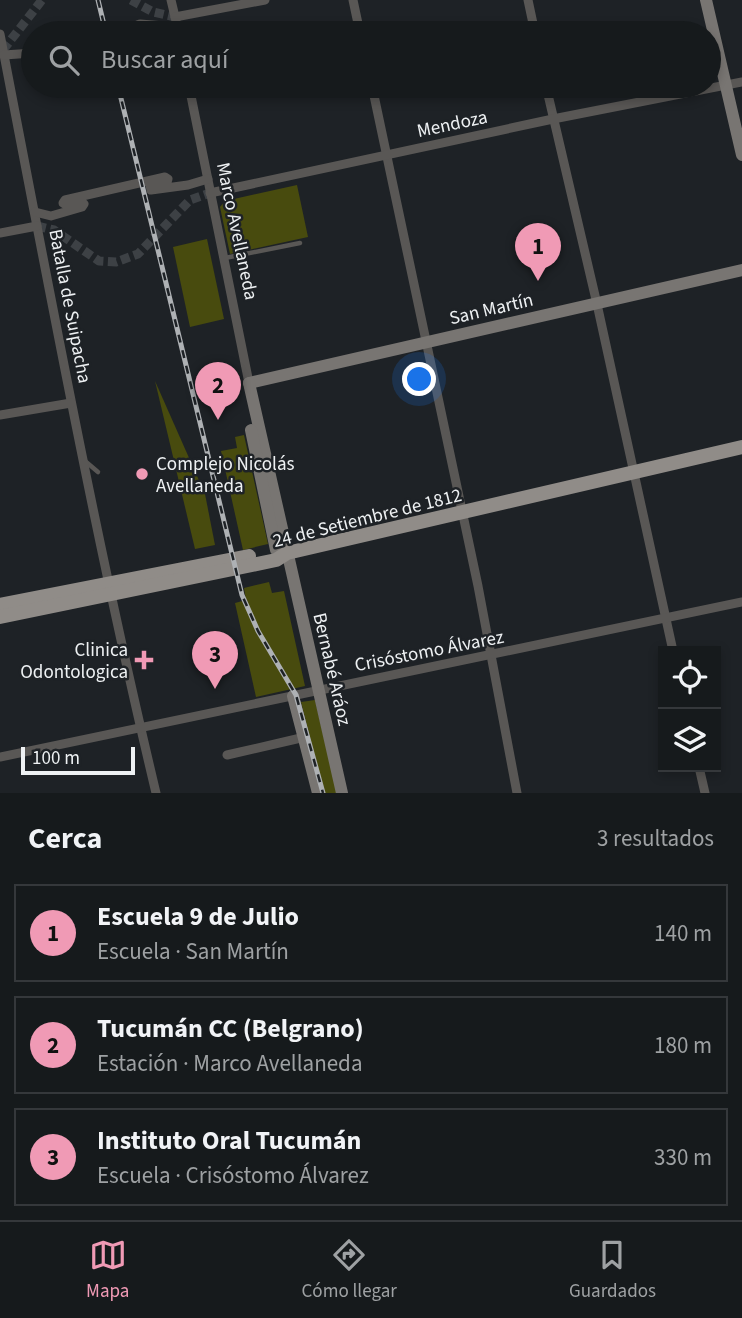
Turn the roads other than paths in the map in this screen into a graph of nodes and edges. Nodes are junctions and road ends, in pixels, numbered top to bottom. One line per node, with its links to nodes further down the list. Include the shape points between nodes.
1 (171, 0): 6 (street)
2 (265, 0): 6 (street)
3 (352, 0): 8 (street)
4 (528, 0): 9 (street)
5 (706, 0): 10 (street)
6 (175, 17): 7 (street)
7 (176, 21)
8 (357, 21)
9 (532, 21)
10 (711, 21)
11 (0, 34): 12 (street, Batalla de Suipacha)
12 (2, 52): 13 (street); 27 (street, Batalla de Suipacha)
13 (21, 53)
14 (721, 67): 16 (street)
15 (742, 82): 16 (street, Mendoza)
16 (725, 85): 17 (street, Mendoza); 24 (street)
17 (721, 86)
18 (191, 98): 25 (street, Marco Avellaneda)
19 (375, 98): 23 (street)
20 (549, 98): 22 (street)
21 (659, 98): 22 (street, Mendoza)
22 (553, 119): 23 (street, Mendoza); 33 (street)
23 (387, 154): 26 (street, Mendoza); 34 (street)
24 (742, 155)
25 (208, 179): 26 (street, Marco Avellaneda); 27 (street, via 151,190 150,186 167,182 165,177 65,200 66,205 84,204 51,216)
26 (210, 193): 31 (street, Marco Avellaneda)
27 (36, 212): 28 (street, Batalla de Suipacha)
28 (37, 226): 29 (street); 36 (street, Batalla de Suipacha)
29 (0, 233)
30 (300, 243): 31 (lane)
31 (224, 258): 35 (street, Marco Avellaneda)
32 (742, 270): 33 (street, San Martín)
33 (597, 304): 34 (street, San Martín); 41 (street)
34 (428, 342): 35 (street, San Martín); 42 (street)
35 (249, 383): 43 (street, Marco Avellaneda)
36 (71, 403): 37 (street); 39 (street, Batalla de Suipacha)
37 (0, 415)
38 (742, 447): 41 (main road, 24 de Setiembre de 1812)
39 (83, 458): 40 (lane); 44 (street, Batalla de Suipacha)
40 (98, 472)
41 (634, 472): 42 (main road, 24 de Setiembre de 1812); 48 (street)
42 (462, 512): 43 (main road, 24 de Setiembre de 1812); 50 (street)
43 (282, 552): 44 (main road, 24 de Setiembre de 1812); 51 (street, Bernabé Aráoz)
44 (110, 589): 46 (main road, 24 de Setiembre de 1812); 47 (main road, 24 de Setiembre de 1812); 53 (street, Batalla de Suipacha)
45 (742, 601): 48 (street, Crisóstomo Álvarez)
46 (0, 605)
47 (0, 617)
48 (665, 618): 49 (street); 50 (street, Crisóstomo Álvarez)
49 (672, 646)
50 (492, 655): 51 (street, Crisóstomo Álvarez); 61 (street)
51 (318, 690): 52 (street, Crisóstomo Álvarez); 60 (street, Bernabé Aráoz)
52 (293, 696): 53 (street, Crisóstomo Álvarez); 54 (street)
53 (140, 727): 56 (street, Crisóstomo Álvarez); 58 (street, Batalla de Suipacha)
54 (305, 737): 55 (street); 59 (street)
55 (227, 755)
56 (0, 757)
57 (700, 772): 62 (street)
58 (156, 793)
59 (318, 793)
60 (342, 793)
61 (517, 793)
62 (705, 793)

